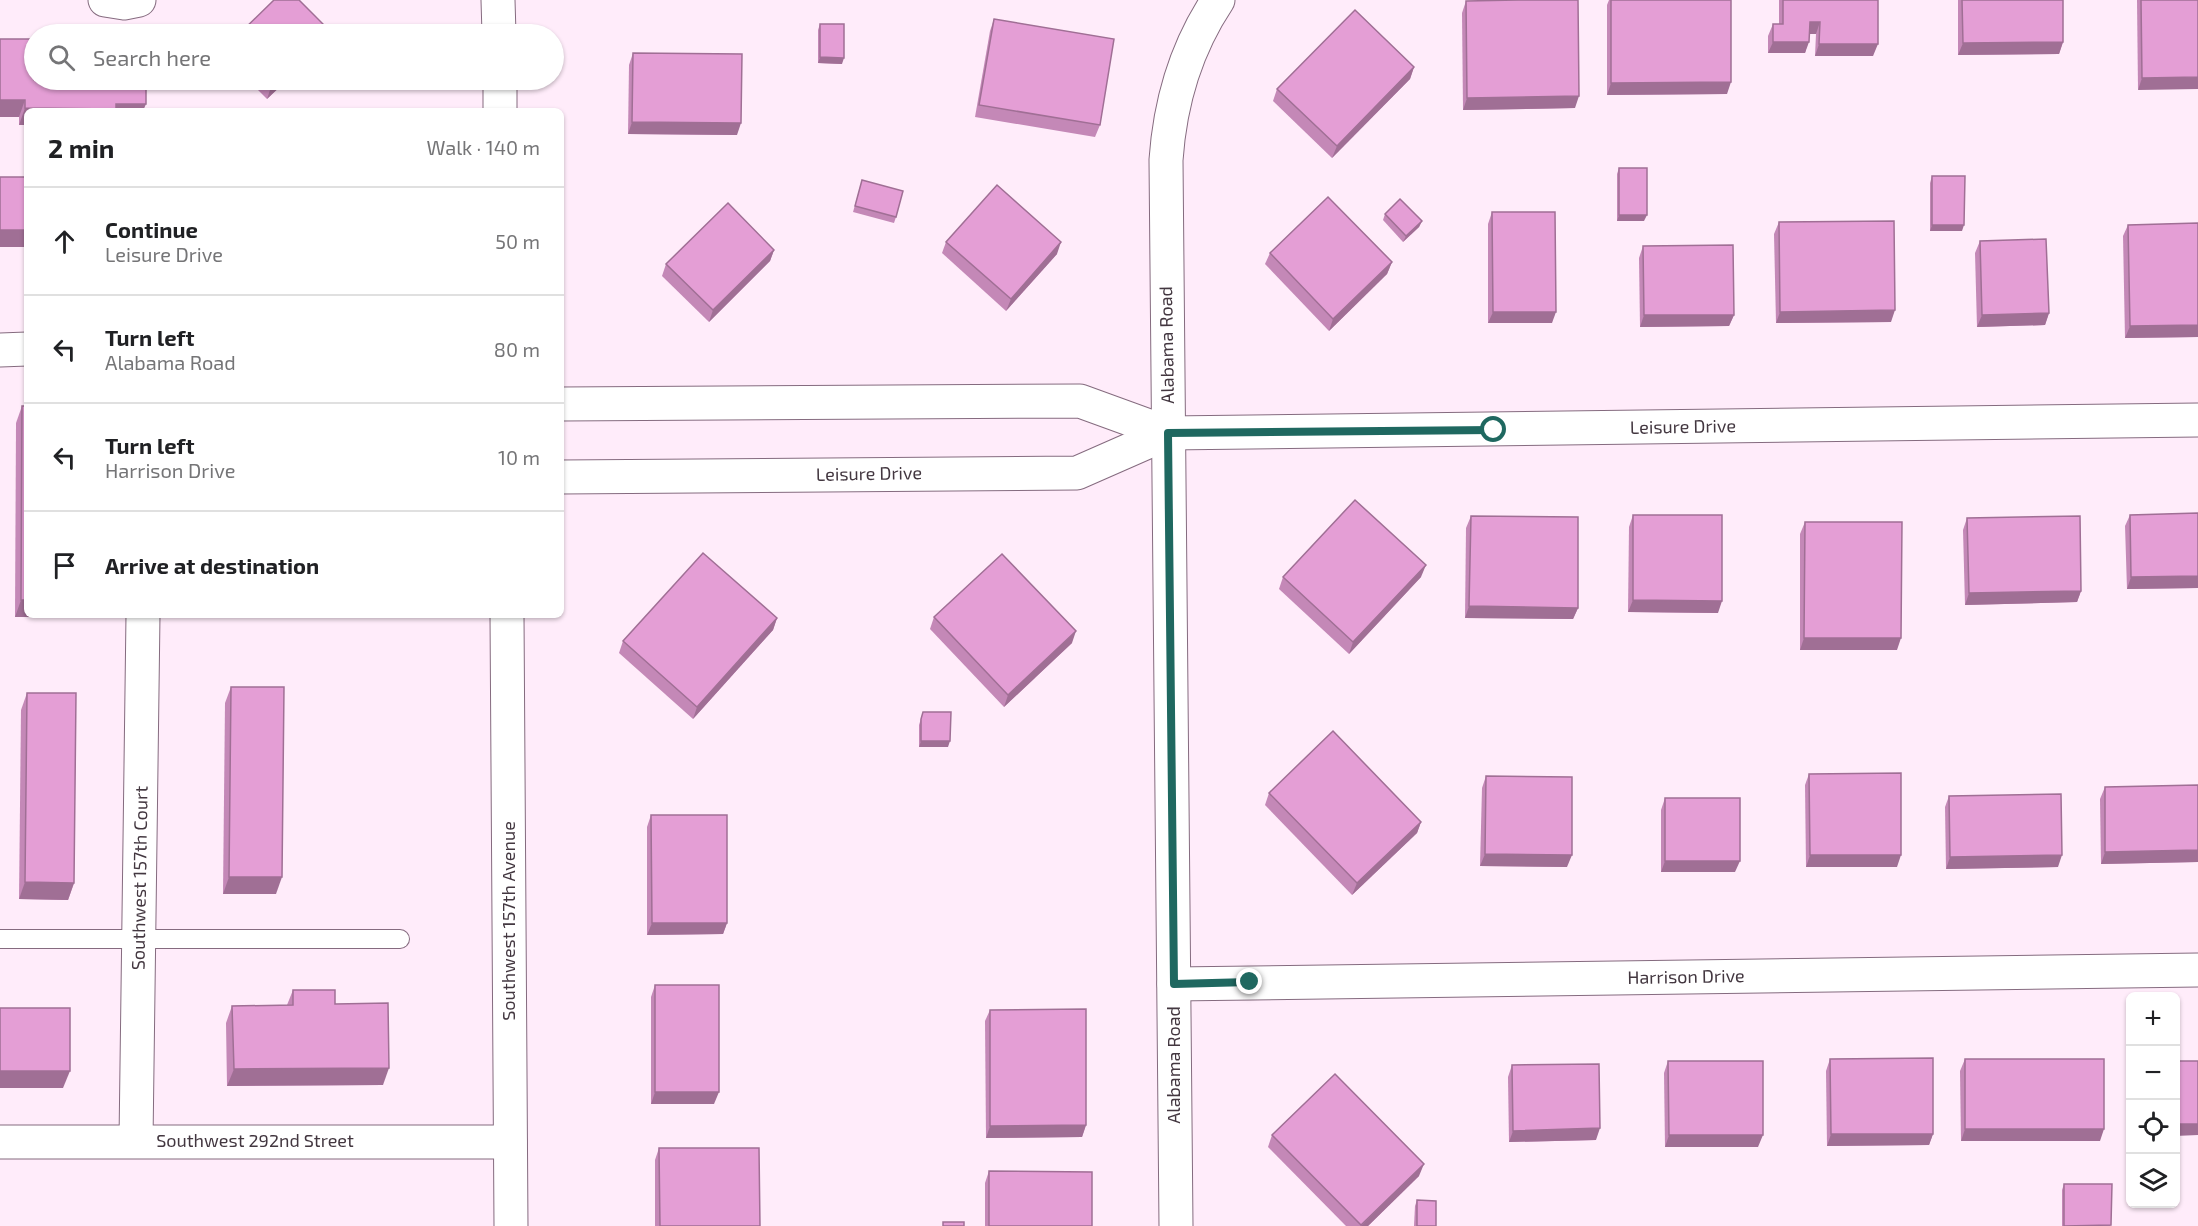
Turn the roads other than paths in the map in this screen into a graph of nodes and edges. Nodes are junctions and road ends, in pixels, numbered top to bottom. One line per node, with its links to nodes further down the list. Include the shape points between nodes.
1 (105, 0): 2 (street)
2 (139, 0)
3 (498, 0): 5 (street)
4 (1218, 0): 12 (street, Alabama Road, via 1185,64 1166,151)
5 (499, 24)
6 (500, 90): 7 (street)
7 (500, 108)
8 (0, 350): 9 (street)
9 (24, 350)
10 (564, 404): 12 (street, Leisure Drive, via 1080,401)
11 (2198, 420): 12 (street, Leisure Drive)
12 (1168, 433): 13 (street, Leisure Drive, via 1077,472); 20 (street, Alabama Road)
13 (564, 477)
14 (143, 618): 17 (street, Southwest 157th Court)
15 (507, 618): 23 (street, Southwest 157th Avenue)
16 (0, 939): 17 (lane)
17 (139, 939): 18 (lane); 21 (street, Southwest 157th Court)
18 (400, 939)
19 (2198, 970): 20 (street, Harrison Drive)
20 (1174, 984): 25 (street, Alabama Road)
21 (136, 1141): 22 (street, Southwest 292nd Street); 23 (street, Southwest 292nd Street)
22 (0, 1142)
23 (510, 1142): 24 (street, Southwest 157th Avenue)
24 (511, 1226)
25 (1176, 1226)

